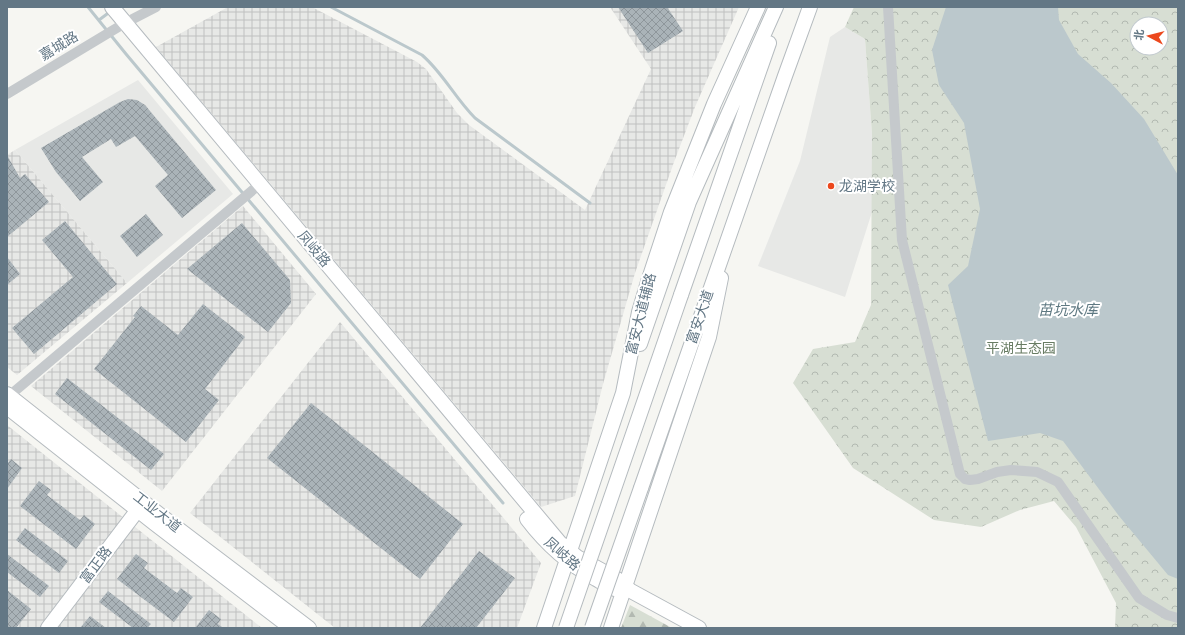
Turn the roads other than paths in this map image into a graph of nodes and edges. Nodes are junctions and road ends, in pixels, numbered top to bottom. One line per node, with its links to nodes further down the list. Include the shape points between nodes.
1 (112, 7): 8 (main road, 凤岐路)
2 (156, 7): 8 (street, 嘉城路)
3 (758, 7): 12 (main road, 富安大道辅路, via 714,104 671,212 639,312)
4 (776, 7): 12 (main road, via 689,202)
5 (782, 7): 24 (main road, 富安大道, bridge)
6 (810, 7): 11 (main road, 富安大道)
7 (888, 7): 18 (street, via 902,240 960,474 970,480 1011,470 1037,472 1058,482 1138,598)
8 (125, 23): 9 (street, 嘉城路); 10 (main road, 凤岐路)
9 (7, 94)
10 (260, 184): 13 (street); 15 (main road, 凤岐路)
11 (727, 241): 17 (main road, via 709,337); 25 (main road, 富安大道, bridge)
12 (623, 393): 15 (main road, 富安大道辅路)
13 (8, 399): 14 (main road, 工业大道)
14 (141, 506): 19 (main road, 富正路); 20 (main road, 工业大道); 21 (main road, 工业大道)
15 (568, 556): 16 (main road, 富安大道辅路); 17 (main road, 凤岐路, via 617,579)
16 (558, 584): 22 (main road); 23 (main road, 富安大道辅路)
17 (627, 589): 26 (main road); 27 (main road, 凤岐路)
18 (1178, 618)
19 (48, 628)
20 (291, 628)
21 (309, 628)
22 (540, 628)
23 (544, 628)
24 (566, 628)
25 (592, 628)
26 (611, 628)
27 (699, 628)

